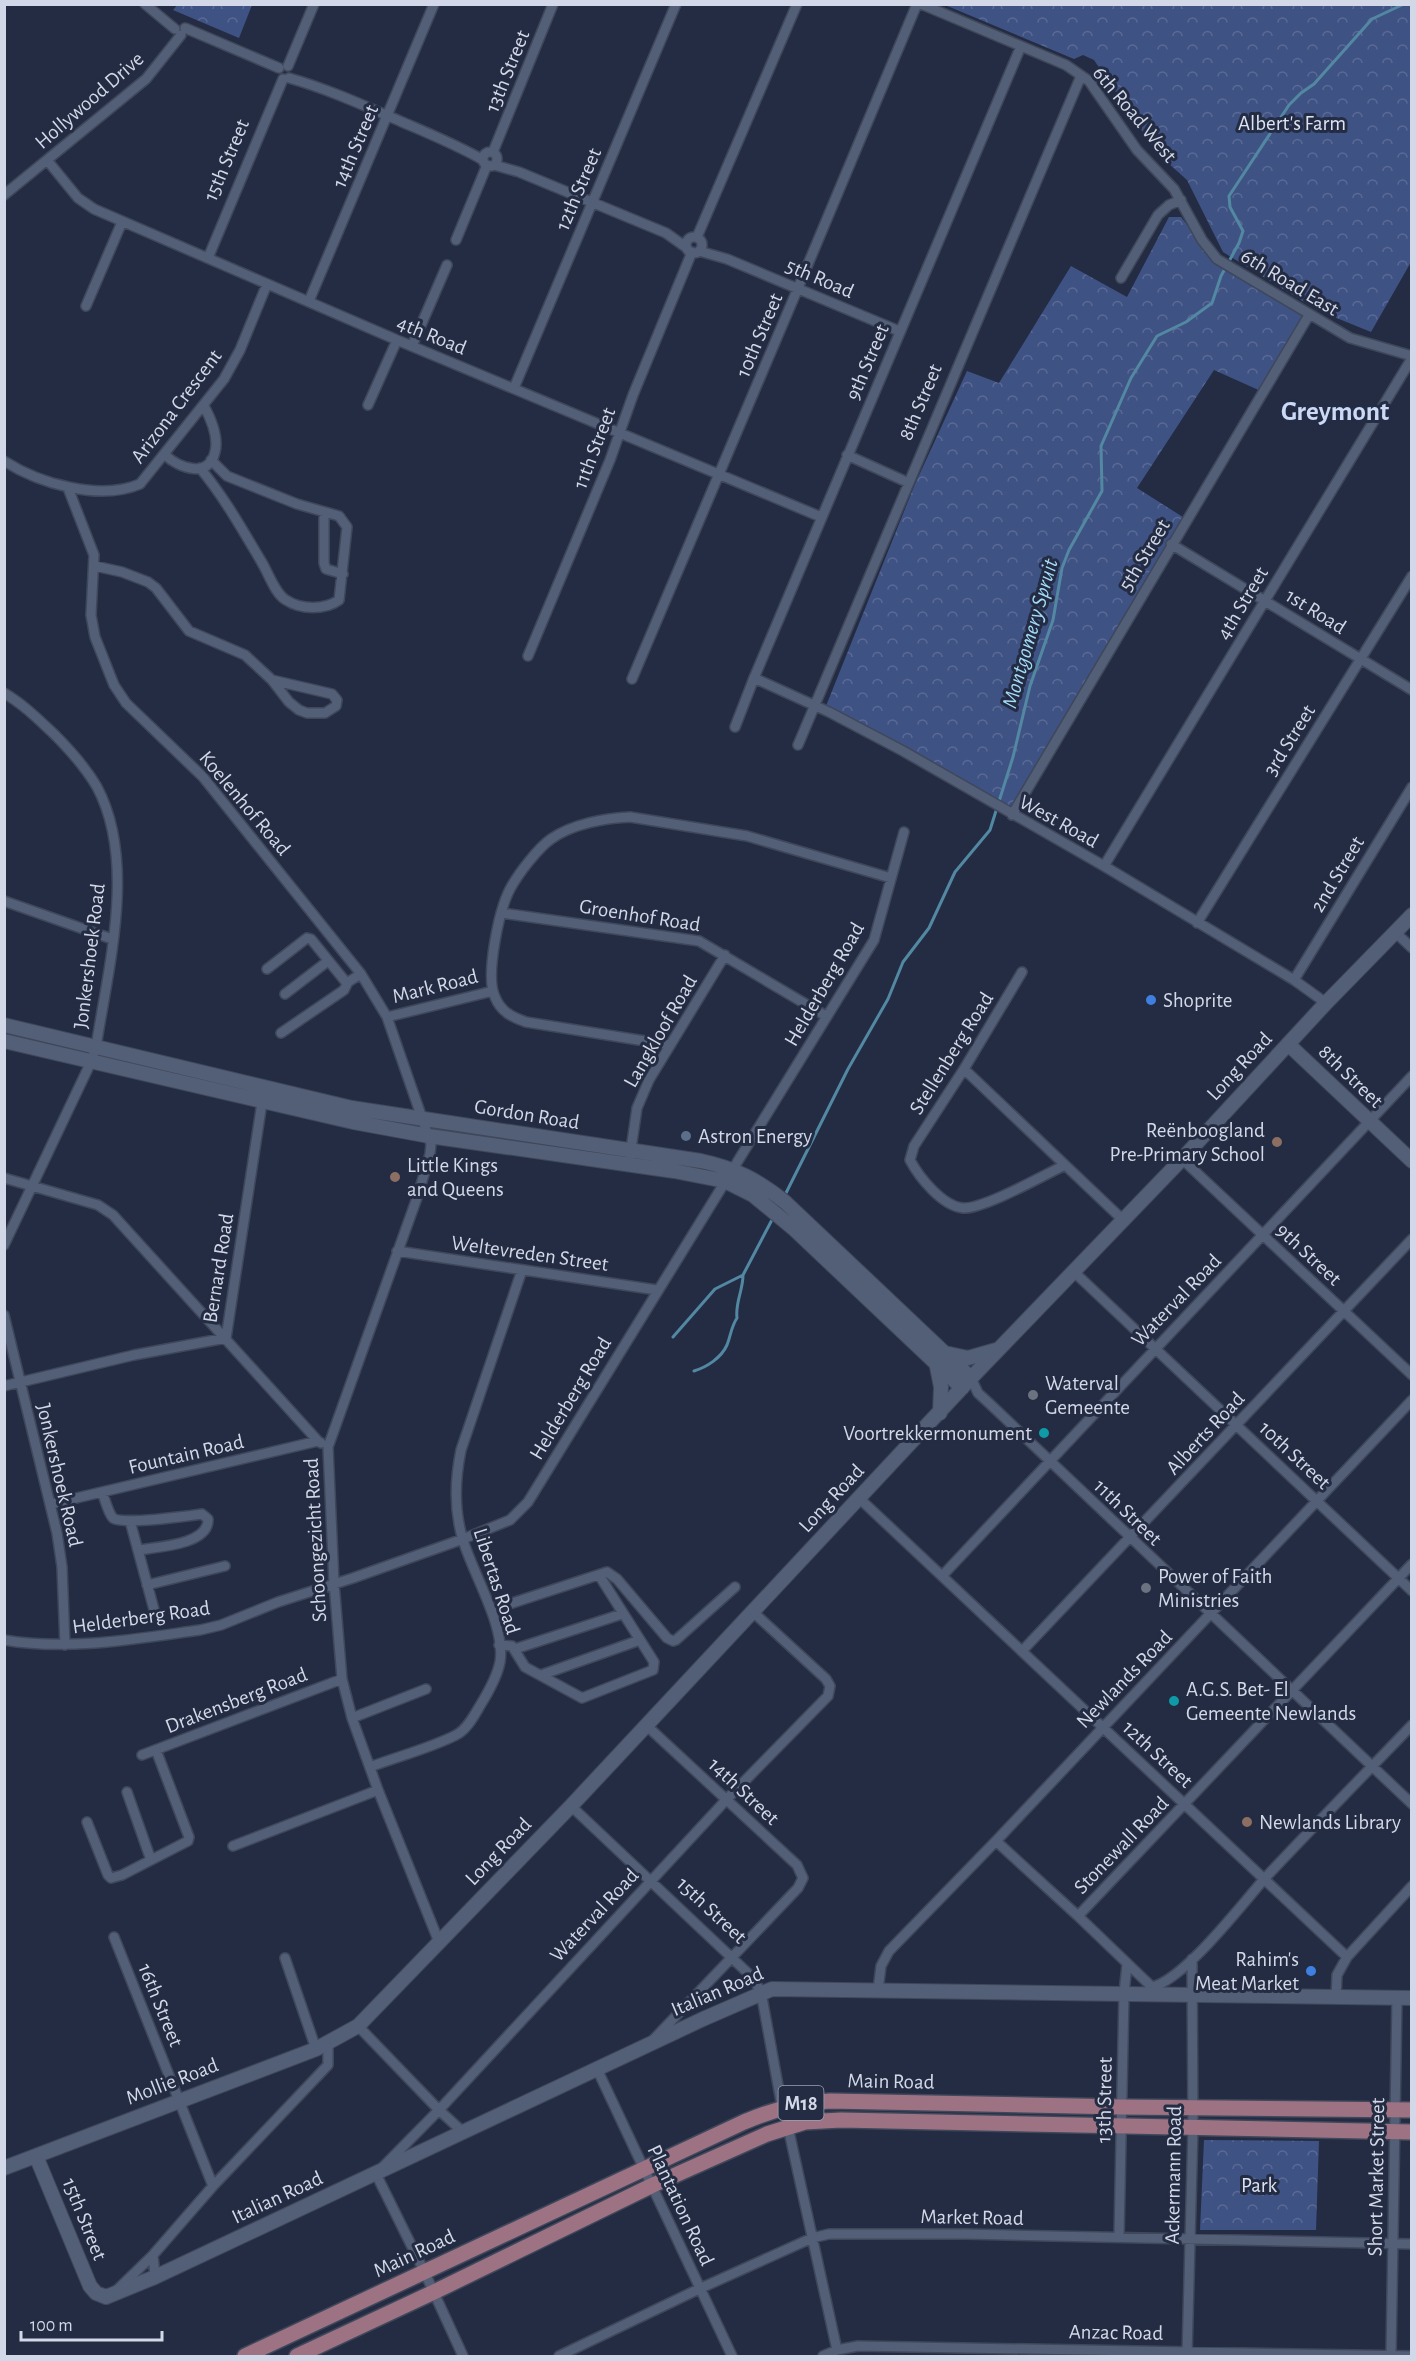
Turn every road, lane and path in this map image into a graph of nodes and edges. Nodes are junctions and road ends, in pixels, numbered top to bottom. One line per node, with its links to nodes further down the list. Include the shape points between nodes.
1 (145, 4): 8 (street, 5th Road)
2 (314, 4): 10 (street, 15th Street)
3 (434, 4): 12 (street, 14th Street)
4 (554, 4): 13 (street, 13th Street)
5 (675, 4): 17 (street, 12th Street)
6 (797, 4): 20 (street, 11th Street)
7 (919, 4): 9 (street, 6th Road West); 25 (street, 10th Street)
8 (180, 30): 10 (street, 5th Road); 14 (street, Hollywood Drive, via 168,52 135,89)
9 (1020, 46): 11 (street, 6th Road West); 29 (street, 9th Street)
10 (285, 73): 12 (street, 5th Road); 21 (street, 15th Street)
11 (1081, 75): 16 (street, 6th Road West); 43 (street, 8th Street)
12 (388, 115): 13 (street, 5th Road); 26 (street, 14th Street)
13 (490, 158): 17 (street, 5th Road); 19 (street, 13th Street)
14 (47, 160): 15 (street, Hollywood Drive); 18 (street, 4th Road, via 85,204)
15 (4, 195)
16 (1181, 200): 23 (street, via 1158,215); 28 (street, 6th Road East, via 1202,240 1223,263)
17 (592, 202): 20 (street, 5th Road); 33 (street, 12th Street)
18 (122, 222): 21 (street, 4th Road); 27 (street)
19 (456, 240)
20 (695, 245): 25 (street, 5th Road); 36 (street, 11th Street)
21 (208, 258): 24 (street, 4th Road)
22 (447, 265): 31 (street)
23 (1121, 278)
24 (267, 284): 26 (street, 4th Road); 35 (street, Arizona Crescent, via 240,350)
25 (798, 288): 29 (street, 5th Road); 42 (street, 10th Street)
26 (309, 301): 30 (street, 4th Road)
27 (86, 306)
28 (1309, 315): 32 (street, 6th Road East, via 1350,338); 47 (street, 5th Street)
29 (899, 331): 38 (street, 9th Street)
30 (397, 340): 31 (street, 4th Road); 34 (street)
31 (412, 346): 33 (street, 4th Road)
32 (1412, 357): 51 (street, 4th Street)
33 (514, 388): 36 (street, 4th Road)
34 (368, 405)
35 (204, 406): 37 (street, Arizona Crescent); 39 (street, via 214,434 215,454)
36 (619, 432): 42 (street, 4th Road); 52 (street, 11th Street)
37 (165, 455): 41 (street, via 178,466); 44 (street, Arizona Crescent, via 140,484 131,488)
38 (847, 455): 43 (street); 46 (street, 9th Street)
39 (211, 460): 41 (street); 45 (street, via 228,476)
40 (4, 461): 44 (street, Arizona Crescent, via 23,473)
41 (200, 468): 49 (street, via 218,490 284,599 305,607 332,605 339,600)
42 (719, 473): 46 (street, 4th Road); 55 (street, 10th Street)
43 (909, 483): 59 (street, 8th Street)
44 (68, 488): 48 (street, Koelenhof Road)
45 (324, 512): 49 (street, via 324,563 326,569); 49 (street, via 339,516 347,527)
46 (821, 517): 54 (street, 9th Street)
47 (1171, 544): 51 (street, 1st Road); 63 (street, 5th Street)
48 (95, 566): 56 (street, via 148,582 189,631 237,650); 78 (street, Koelenhof Road, via 91,615 95,637 114,685 126,703 203,777)
49 (343, 574)
50 (1412, 576): 53 (street, 3rd Street)
51 (1264, 601): 53 (street, 1st Road); 65 (street, 4th Street)
52 (528, 657)
53 (1360, 660): 57 (street, 1st Road); 70 (street, 3rd Street)
54 (754, 678): 59 (street, West Road); 60 (street, 9th Street)
55 (632, 679)
56 (272, 680): 56 (street, via 328,692 336,697 336,706 325,713 299,710)
57 (1412, 690)
58 (4, 693): 72 (street, Jonkershoek Road, via 67,746 96,786 114,844 117,882)
59 (815, 706): 61 (street, 8th Street); 63 (street, West Road, via 903,751)
60 (735, 727)
61 (798, 745)
62 (1412, 787): 79 (street, 2nd Street)
63 (1008, 813): 65 (street, West Road)
64 (904, 832): 66 (street, Helderberg Road)
65 (1104, 866): 70 (street, West Road)
66 (891, 878): 68 (street, via 747,836 613,818 562,832 549,840 511,888); 84 (street, Helderberg Road, via 874,940)
67 (4, 900): 72 (street)
68 (502, 913): 74 (street, Groenhof Road, via 699,940); 81 (street)
69 (1412, 915): 71 (street, Long Road)
70 (1197, 923): 79 (street, West Road)
71 (1395, 932): 73 (street); 83 (street, Long Road)
72 (112, 939): 91 (street, Jonkershoek Road)
73 (1412, 948)
74 (725, 955): 84 (street, Groenhof Road); 90 (street, Langkloof Road)
75 (328, 961): 76 (street, via 307,938); 80 (street); 82 (street)
76 (267, 969)
77 (1022, 972): 93 (street, Stellenberg Road)
78 (361, 974): 80 (street); 85 (street, Koelenhof Road)
79 (1294, 980): 83 (street, West Road)
80 (348, 982): 87 (street, via 344,990)
81 (493, 990): 85 (street, Mark Road); 90 (street, via 507,1014 526,1022)
82 (285, 994)
83 (1326, 1003): 89 (street, Long Road)
84 (826, 1016): 104 (street, Helderberg Road)
85 (387, 1017): 97 (street, Koelenhof Road)
86 (4, 1025): 91 (street, Gordon Road)
87 (281, 1033)
88 (4, 1041): 92 (street, Gordon Road)
89 (1288, 1044): 98 (street, 8th Street); 101 (street, Long Road)
90 (670, 1045): 100 (street, Langkloof Road, via 637,1108)
91 (96, 1047): 92 (street, Jonkershoek Road); 95 (street, Gordon Road)
92 (92, 1062): 96 (street, Gordon Road); 107 (street, Jonkershoek Road)
93 (964, 1069): 103 (street); 103 (street, Stellenberg Road, via 911,1153 910,1160 923,1181 947,1201 966,1208)
94 (1412, 1076): 98 (street, Waterval Road)
95 (265, 1087): 96 (street, Bernard Road); 97 (street, Gordon Road, via 352,1108)
96 (262, 1101): 99 (street, Gordon Road); 118 (street, Bernard Road)
97 (422, 1119): 99 (street, Koelenhof Road); 100 (street, Gordon Road)
98 (1369, 1122): 102 (street, 8th Street); 109 (street, Waterval Road)
99 (429, 1136): 100 (street, Gordon Road); 112 (street, Schoongezicht Road, via 430,1154)
100 (630, 1157): 104 (street, Gordon Road, via 701,1161); 106 (street, Gordon Road)
101 (1182, 1159): 108 (street, Long Road); 109 (street, 9th Street)
102 (1412, 1161)
103 (1065, 1165): 108 (street)
104 (733, 1169): 106 (street, Helderberg Road); 121 (street, Gordon Road, via 782,1199 884,1294)
105 (4, 1178): 107 (street)
106 (725, 1181): 115 (street, Helderberg Road); 121 (street, Gordon Road, via 753,1195 775,1213)
107 (34, 1185): 111 (street, Jonkershoek Road); 118 (street, via 98,1205 113,1215)
108 (1123, 1220): 114 (street, Long Road)
109 (1263, 1235): 116 (street, 9th Street); 120 (street, Waterval Road)
110 (1412, 1239): 116 (street, Alberts Road)
111 (4, 1245)
112 (397, 1251): 113 (street, Weltevreden Street); 130 (street, Schoongezicht Road)
113 (522, 1270): 115 (street, Weltevreden Street); 138 (street, Libertas Road, via 461,1450 456,1491)
114 (1074, 1272): 119 (street, Long Road); 120 (street, 10th Street)
115 (657, 1290): 138 (street, Helderberg Road, via 528,1502 510,1520)
116 (1344, 1311): 122 (street, 9th Street); 128 (street, Alberts Road)
117 (4, 1315): 123 (street, Jonkershoek Road)
118 (226, 1338): 123 (street, Bernard Road, via 134,1355); 129 (street)
119 (1002, 1347): 121 (street, via 968,1358); 124 (street, Long Road)
120 (1155, 1347): 128 (street, 10th Street); 131 (street, Waterval Road)
121 (939, 1357): 124 (street, Gordon Road); 127 (street)
122 (1412, 1375)
123 (20, 1383): 125 (street, Bernard Road); 135 (street, Jonkershoek Road)
124 (967, 1383): 127 (street, Long Road); 131 (street, 11th Street)
125 (4, 1386)
126 (1412, 1400): 134 (street, Newlands Road)
127 (940, 1413): 133 (street, Long Road)
128 (1237, 1425): 134 (street, 10th Street); 137 (street, Alberts Road)
129 (318, 1441): 130 (street); 132 (street, Fountain Road)
130 (328, 1447): 145 (street, Schoongezicht Road)
131 (1048, 1460): 137 (street, 11th Street); 143 (street, Waterval Road)
132 (102, 1492): 135 (street, Fountain Road); 136 (street, via 112,1517)
133 (860, 1499): 143 (street, 12th Street); 150 (street, Long Road)
134 (1318, 1500): 144 (street, 10th Street); 152 (street, Newlands Road)
135 (51, 1504): 155 (street, Jonkershoek Road, via 62,1567)
136 (130, 1521): 139 (street); 139 (street, via 202,1514 208,1519 206,1529 196,1538)
137 (1130, 1538): 152 (street, 11th Street); 158 (street, Alberts Road)
138 (463, 1539): 145 (street, Helderberg Road); 149 (street, Libertas Road)
139 (138, 1550): 146 (street); 146 (street, via 156,1617)
140 (1412, 1564): 144 (street, Stonewall Road)
141 (225, 1566): 146 (street)
142 (599, 1575): 147 (street, via 611,1573 673,1641); 149 (street); 151 (street)
143 (942, 1576): 158 (street, 12th Street)
144 (1398, 1579): 148 (street, 10th Street); 162 (street, Stonewall Road)
145 (334, 1583): 155 (street, Helderberg Road, via 200,1630); 160 (street, Schoongezicht Road)
146 (147, 1585)
147 (735, 1587)
148 (1412, 1591)
149 (491, 1610): 156 (street, Libertas Road)
150 (753, 1612): 165 (street, Long Road); 173 (street, Waterval Road, via 826,1679 830,1691)
151 (622, 1614): 154 (street); 157 (street)
152 (1211, 1614): 162 (street, 11th Street); 166 (street, Newlands Road)
153 (4, 1640): 155 (street, Helderberg Road)
154 (640, 1640): 159 (street); 159 (street, via 654,1662 653,1670 585,1698)
155 (65, 1645)
156 (499, 1645): 157 (street); 170 (street, Libertas Road, via 500,1661 491,1687 458,1735)
157 (515, 1649): 159 (street, via 525,1667)
158 (1023, 1650): 166 (street, 12th Street)
159 (541, 1675)
160 (342, 1679): 163 (street, Schoongezicht Road); 167 (street, Drakensberg Road)
161 (426, 1689): 163 (street)
162 (1291, 1690): 169 (street, 11th Street); 174 (street, Stonewall Road)
163 (352, 1718): 170 (street, Schoongezicht Road)
164 (1412, 1725): 169 (street)
165 (647, 1726): 173 (street, 14th Street); 176 (street, Long Road)
166 (1103, 1727): 174 (street, 12th Street); 178 (street, Newlands Road)
167 (156, 1750): 168 (street, Drakensberg Road); 180 (street, via 189,1841)
168 (142, 1755)
169 (1372, 1766): 175 (street, 11th Street); 181 (street)
170 (370, 1767): 171 (street, Schoongezicht Road)
171 (378, 1790): 179 (street); 186 (street, Schoongezicht Road)
172 (128, 1792): 180 (street)
173 (726, 1800): 182 (street, Waterval Road); 189 (street, 14th Street, via 802,1873 798,1888)
174 (1185, 1804): 181 (street, 12th Street); 184 (street, Stonewall Road)
175 (1412, 1804)
176 (572, 1806): 182 (street, 15th Street); 186 (street, Long Road)
177 (87, 1822): 180 (street, via 110,1877)
178 (996, 1841): 184 (street); 192 (street, Newlands Road, via 890,1951 881,1966)
179 (233, 1846)
180 (151, 1860)
181 (1265, 1879): 187 (street, 12th Street); 190 (street)
182 (650, 1881): 189 (street, 15th Street); 208 (street, Waterval Road)
183 (1412, 1886): 187 (street)
184 (1078, 1916): 191 (street)
185 (114, 1937): 204 (street, 16th Street)
186 (439, 1942): 200 (street, Long Road)
187 (1347, 1957): 197 (street, via 1337,1975)
188 (285, 1958): 202 (street)
189 (732, 1958): 194 (street, 15th Street); 201 (street)
190 (1192, 1959): 193 (street); 196 (street, Ackermann Road)
191 (1127, 1965): 193 (street); 195 (street, 13th Street)
192 (878, 1990): 194 (street, Italian Road, via 780,1988); 195 (street, Italian Road)
193 (1155, 1991): 195 (street, Italian Road); 196 (street, Italian Road)
194 (761, 1992): 201 (street, Italian Road); 206 (street, 15th Street)
195 (1124, 1993): 205 (street, 13th Street)
196 (1194, 1994): 197 (street, Italian Road); 207 (street, Ackermann Road)
197 (1336, 1998): 198 (street, Italian Road)
198 (1397, 1998): 199 (street, Italian Road); 209 (street, Short Market Street)
199 (1412, 1998)
200 (356, 2028): 202 (street, Mollie Road); 208 (street)
201 (648, 2045): 203 (street, Italian Road)
202 (322, 2046): 204 (street, Mollie Road); 222 (street, via 328,2065)
203 (597, 2069): 216 (street, Italian Road); 219 (street, Plantation Road)
204 (180, 2101): 217 (street, Mollie Road); 222 (street, 16th Street)
205 (1122, 2107): 206 (main road, Main Road / M18, via 816,2101); 207 (main road, Main Road / M18); 211 (street, 13th Street)
206 (782, 2108): 219 (main road, Main Road / M18)
207 (1193, 2108): 209 (main road, Main Road / M18); 213 (street, Ackermann Road)
208 (439, 2110): 216 (street); 220 (street, Waterval Road)
209 (1396, 2110): 210 (main road, Main Road / M18); 214 (street, Short Market Street)
210 (1412, 2110)
211 (1121, 2126): 212 (main road, Main Road / M18, via 841,2120); 213 (main road, Main Road / M18); 223 (street, 13th Street)
212 (788, 2127): 221 (main road, Main Road / M18); 224 (street)
213 (1193, 2127): 214 (main road, Main Road / M18); 225 (street, Ackermann Road)
214 (1395, 2132): 215 (main road, Main Road / M18); 226 (street, Short Market Street)
215 (1412, 2132)
216 (464, 2133): 220 (street, Italian Road)
217 (36, 2156): 218 (street, Mollie Road); 233 (street, 15th Street, via 90,2286)
218 (4, 2168)
219 (645, 2169): 221 (street, Plantation Road); 229 (main road, Main Road / M18)
220 (376, 2174): 229 (street); 230 (street, Italian Road)
221 (653, 2185): 231 (street, Plantation Road); 232 (main road, Main Road / M18)
222 (213, 2186): 228 (street)
223 (1119, 2237): 224 (street, Market Road, via 837,2234); 225 (street, Market Road)
224 (812, 2238): 231 (street, Market Road); 235 (street)
225 (1190, 2240): 226 (street, Market Road); 236 (street, Ackermann Road)
226 (1393, 2244): 227 (street, Market Road); 244 (street, Short Market Street)
227 (1412, 2244)
228 (153, 2255): 230 (street); 233 (street)
229 (424, 2271): 232 (street); 237 (main road, Main Road / M18)
230 (154, 2277): 233 (street, Italian Road)
231 (701, 2288): 240 (street, Market Road); 241 (street, Plantation Road)
232 (434, 2292): 238 (main road, Main Road / M18); 239 (street)
233 (105, 2295)
234 (1097, 2349): 235 (street, Anzac Road, via 858,2346); 236 (street, Anzac Road); 243 (street)
235 (837, 2350): 242 (street, Anzac Road)
236 (1187, 2354): 244 (street, Anzac Road)
237 (246, 2356)
238 (297, 2356)
239 (463, 2356)
240 (559, 2356)
241 (732, 2356)
242 (823, 2356)
243 (1082, 2356)
244 (1391, 2356): 245 (street, Anzac Road)
245 (1412, 2356)

